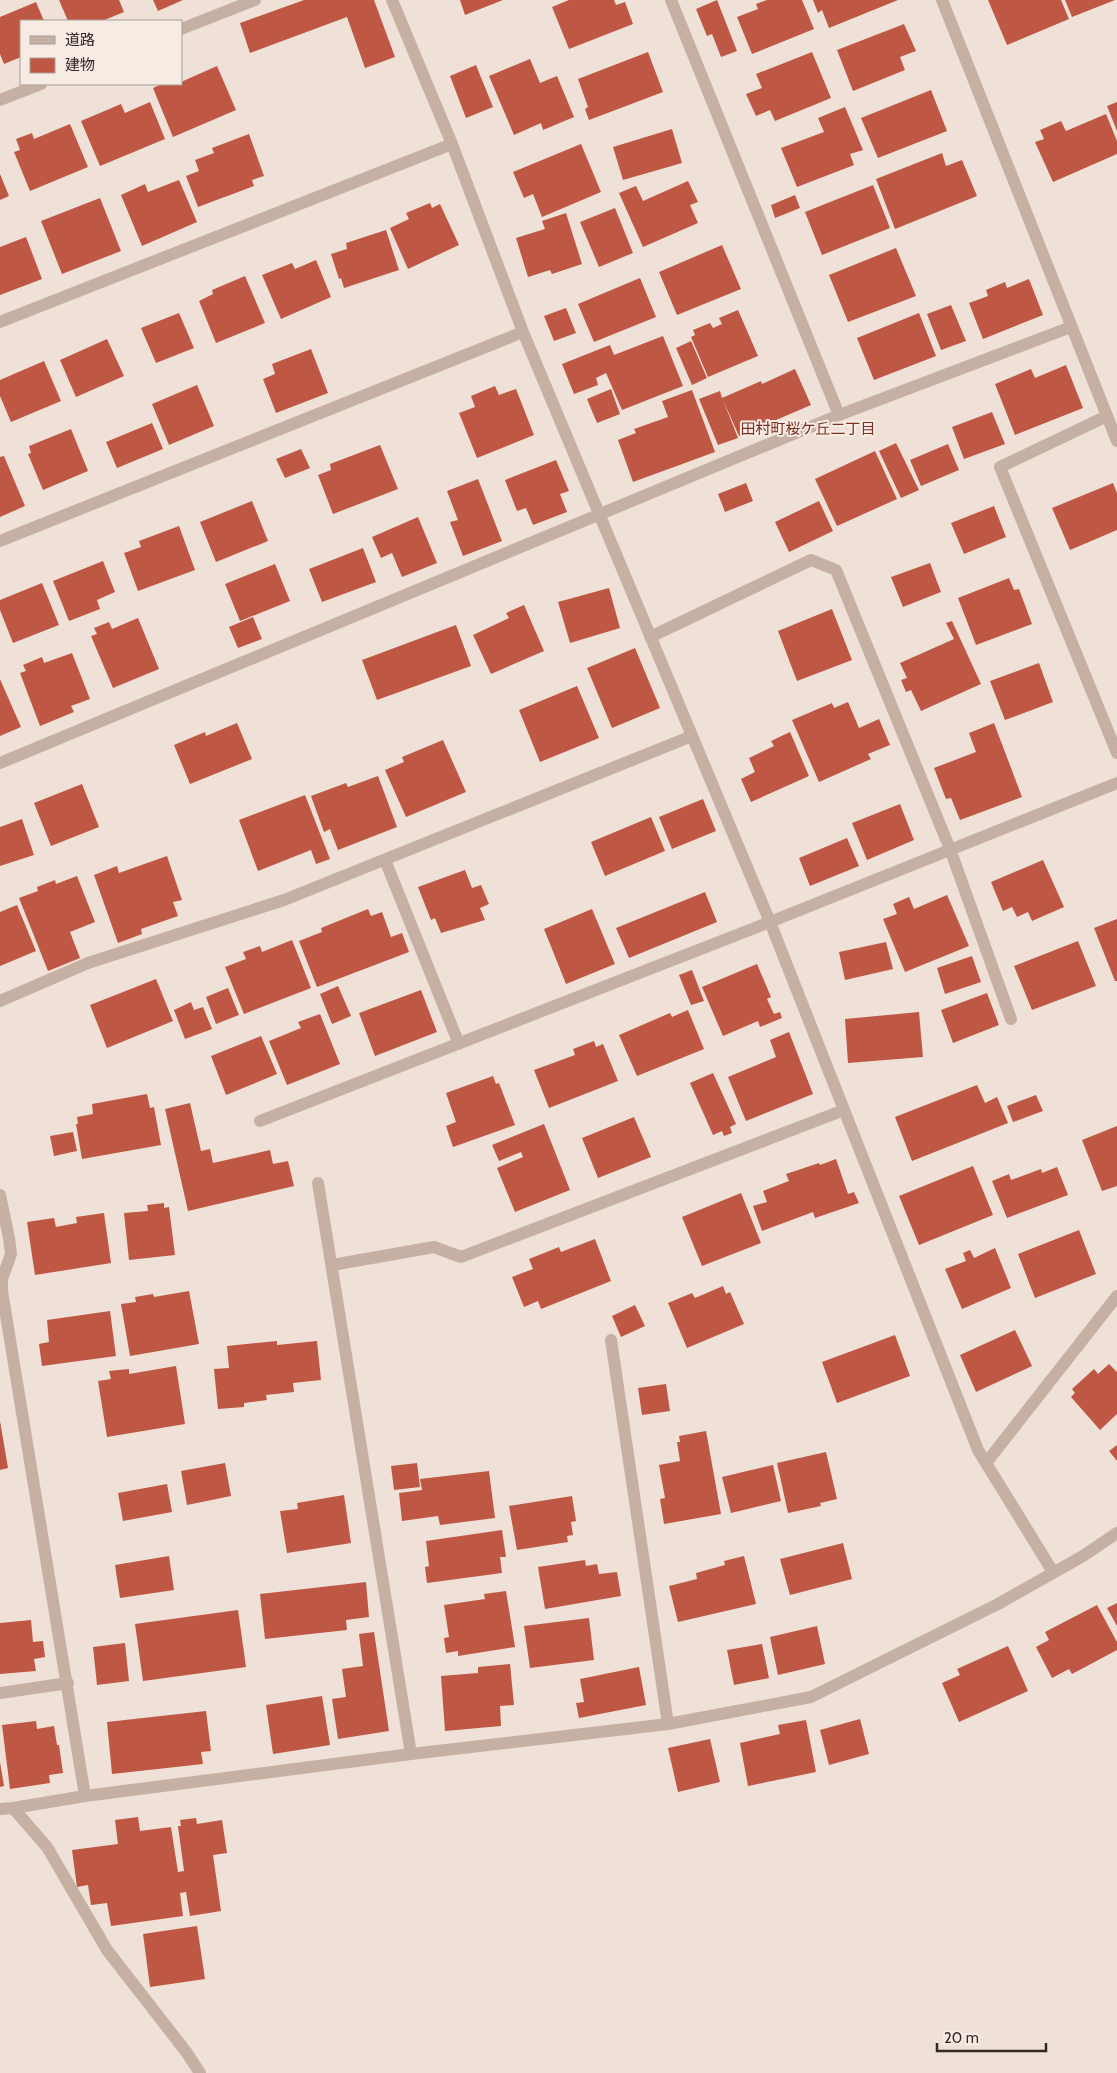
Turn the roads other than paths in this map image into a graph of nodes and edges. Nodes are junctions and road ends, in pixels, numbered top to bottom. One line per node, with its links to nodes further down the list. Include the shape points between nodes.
1 (255, 0): 5 (street)
2 (392, 0): 8 (street)
3 (671, 0): 13 (street)
4 (942, 0): 10 (street)
5 (182, 29)
6 (38, 85): 7 (street)
7 (0, 100)
8 (452, 144): 9 (street); 11 (street)
9 (0, 322)
10 (1071, 328): 12 (street); 13 (street)
11 (523, 332): 15 (street); 16 (street)
12 (1110, 410): 14 (street); 19 (street, via 1000,468)
13 (839, 415): 15 (street)
14 (1117, 441)
15 (600, 515): 17 (street); 20 (street)
16 (0, 541)
17 (650, 637): 18 (street); 22 (street, via 811,560 836,570)
18 (692, 736): 23 (street); 24 (street)
19 (1117, 753)
20 (0, 763)
21 (1117, 782): 22 (street)
22 (950, 850): 24 (street); 26 (street)
23 (385, 860): 25 (street, via 284,900 88,963); 27 (street)
24 (770, 922): 27 (street); 28 (street)
25 (0, 1001)
26 (1011, 1019)
27 (459, 1044): 29 (street)
28 (844, 1110): 32 (street, via 462,1257 434,1247); 35 (street, via 978,1450)
29 (260, 1121)
30 (318, 1183): 32 (street)
31 (0, 1195): 38 (street, via 10,1254 2,1279 2,1291)
32 (332, 1266): 41 (street)
33 (1117, 1296): 35 (street)
34 (611, 1340): 40 (street)
35 (986, 1463): 37 (street)
36 (1117, 1533): 37 (street)
37 (1053, 1572): 40 (street, via 998,1604 812,1697)
38 (68, 1683): 39 (street); 42 (street)
39 (0, 1693)
40 (668, 1724): 41 (street)
41 (411, 1754): 42 (street)
42 (85, 1796): 43 (street)
43 (6, 1808): 44 (street, via 47,1847 107,1950)
44 (200, 2073)

